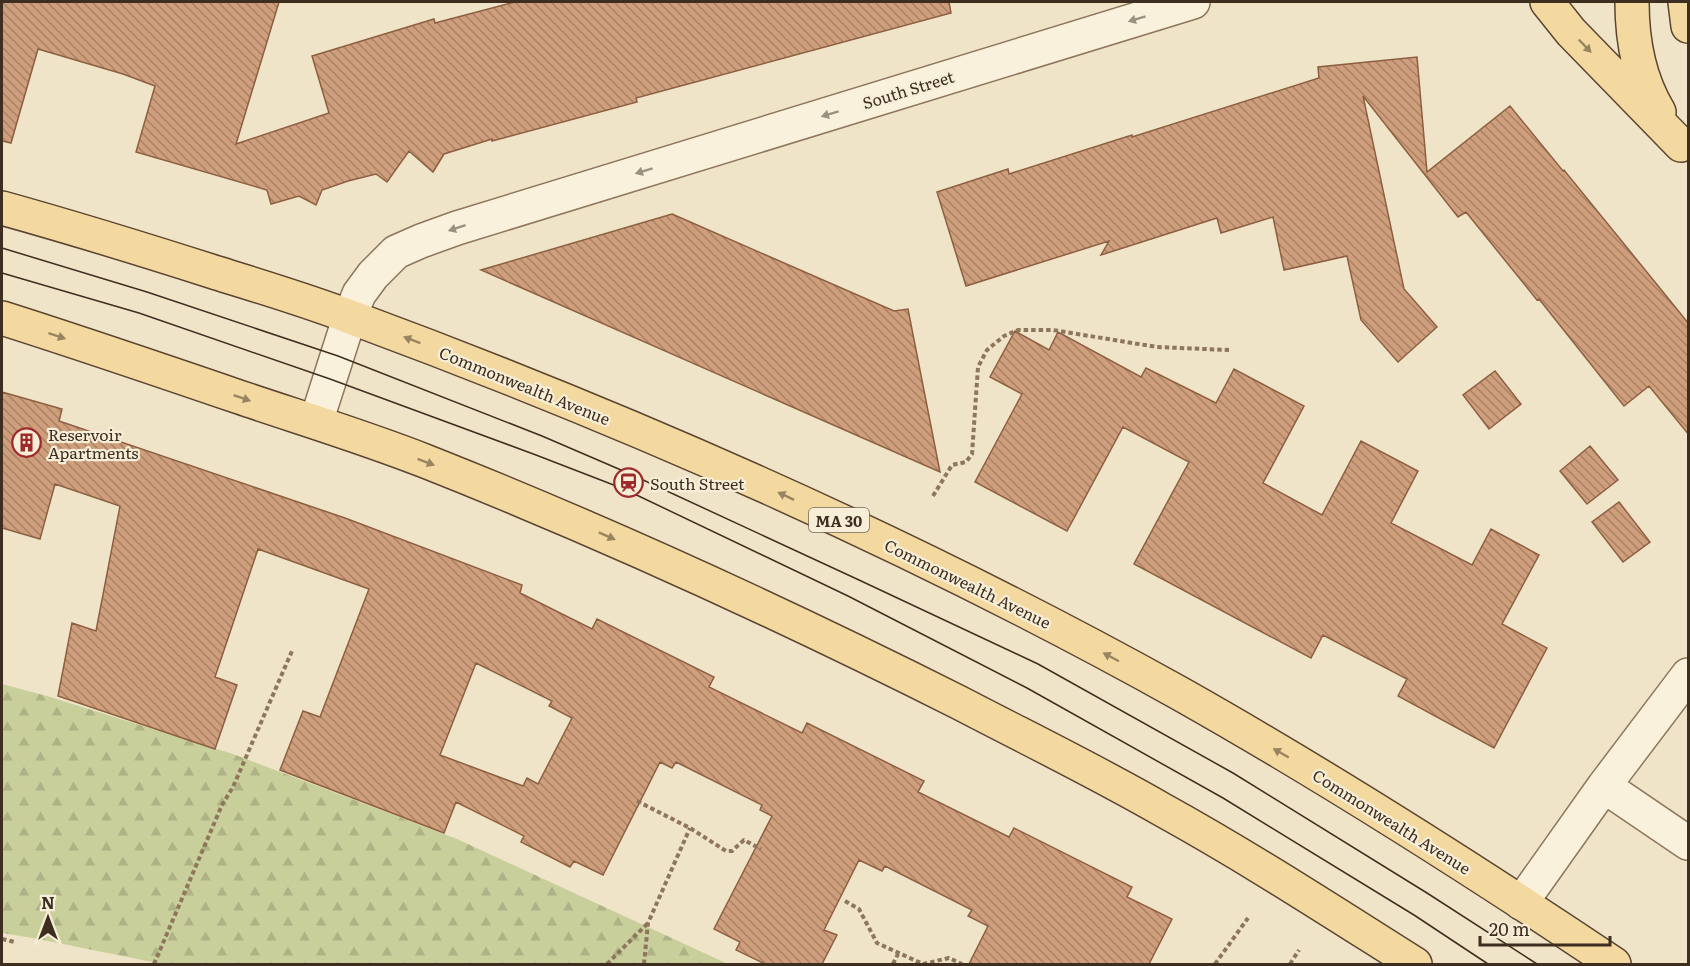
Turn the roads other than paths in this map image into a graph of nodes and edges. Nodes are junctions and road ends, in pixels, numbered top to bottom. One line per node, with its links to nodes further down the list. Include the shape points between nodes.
1 (1192, 2): 8 (street, South Street, one-way to 8, via 421,241 396,252 373,275)
2 (1547, 2): 6 (main road, one-way to 6, via 1571,32)
3 (1632, 2): 6 (main road, via 1635,49 1643,80 1657,109)
4 (1685, 2): 5 (main road)
5 (1689, 26)
6 (1685, 149)
7 (2, 208): 8 (main road, Commonwealth Avenue / MA 30)
8 (350, 316): 10 (street, South Street); 14 (main road, Commonwealth Avenue / MA 30, one-way to 8, via 1318,775 1037,617 740,474)
9 (2, 318): 10 (main road, one-way to 10)
10 (316, 422): 15 (main road, one-way to 15, via 575,522 870,658 1161,808)
11 (1689, 675): 12 (street)
12 (1604, 786): 13 (street); 14 (street)
13 (1689, 843)
14 (1521, 903): 16 (main road, Commonwealth Avenue / MA 30)
15 (1415, 964)
16 (1614, 964)

